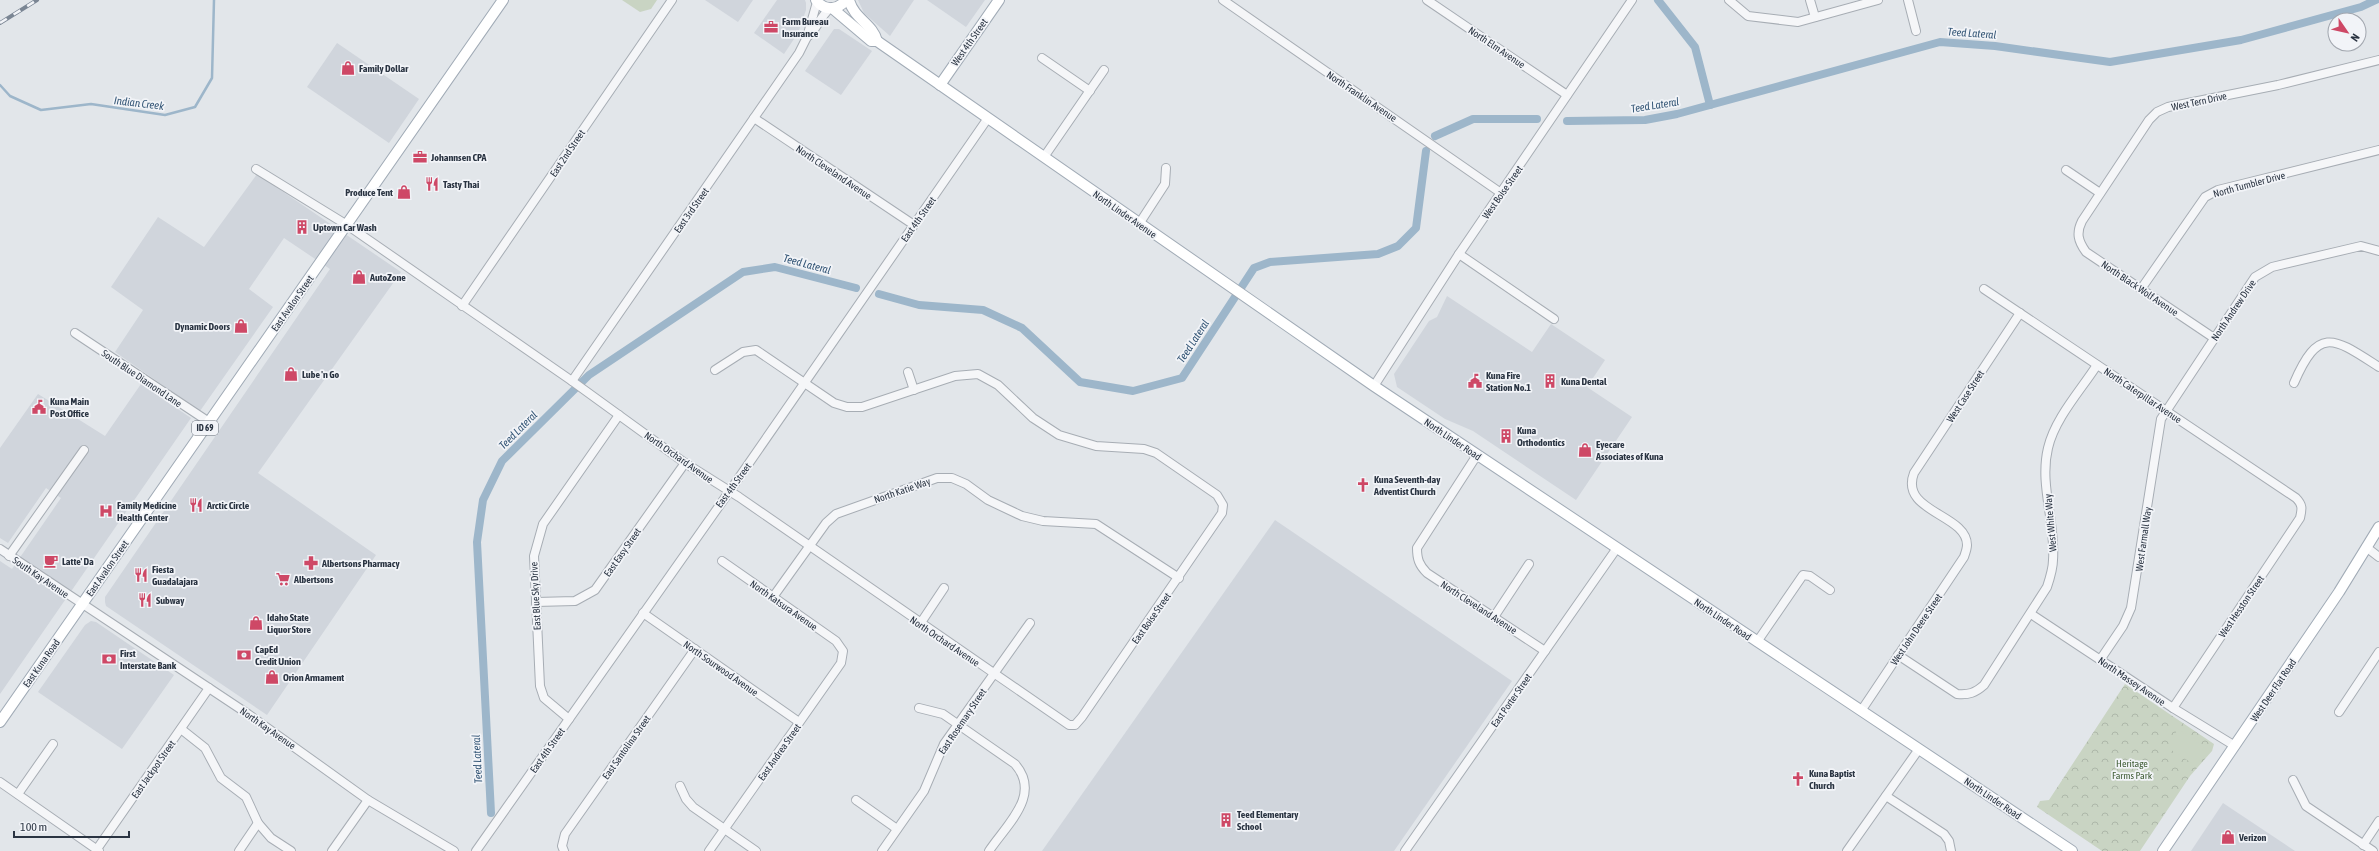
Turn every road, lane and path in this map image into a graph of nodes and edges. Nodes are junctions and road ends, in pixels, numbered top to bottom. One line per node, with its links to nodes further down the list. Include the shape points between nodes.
1 (503, 0): 35 (main road, East Avalon Street)
2 (672, 0): 42 (street, East 2nd Street)
3 (846, 0): 14 (main road, via 840,6)
4 (849, 0): 18 (main road, North Linder Avenue, via 852,10 875,34)
5 (999, 0): 22 (main road, West 4th Street)
6 (1223, 0): 32 (street, North Franklin Avenue)
7 (1427, 0): 24 (street, North Elm Avenue)
8 (1729, 0): 15 (street, via 1748,16 1798,22)
9 (1810, 0): 15 (street)
10 (1878, 0): 15 (street)
11 (1908, 0): 16 (street)
12 (816, 1): 14 (main road, North Linder Avenue); 17 (street, East 3rd Street)
13 (1630, 1): 24 (street, West Boise Street)
14 (831, 8): 17 (street, East 3rd Street, via 818,20 813,34); 18 (main road, North Linder Avenue, via 872,40)
15 (1815, 17)
16 (1916, 31)
17 (807, 37): 25 (street, East 3rd Street, via 799,54)
18 (877, 40): 22 (main road, North Linder Avenue)
19 (1042, 58): 23 (street)
20 (2379, 60): 33 (street, West Tern Drive, via 2278,85 2168,107 2157,112)
21 (1104, 70): 23 (street)
22 (940, 85): 26 (main road, North Linder Avenue)
23 (1090, 90): 28 (street)
24 (1567, 95): 32 (street, West Boise Street)
25 (754, 118): 36 (street, North Cleveland Avenue); 53 (street, East 3rd Street)
26 (988, 118): 28 (main road, North Linder Avenue); 36 (street, East 4th Street)
27 (2379, 150): 41 (street, North Tumbler Drive, via 2218,190 2205,197)
28 (1044, 157): 34 (main road, North Linder Avenue)
29 (1166, 168): 34 (street, via 1165,184)
30 (256, 169): 35 (street, North Orchard Avenue)
31 (2066, 170): 33 (street)
32 (1501, 193): 39 (street, West Boise Street)
33 (2100, 193): 37 (street, West Tern Drive)
34 (1140, 224): 54 (main road, North Linder Avenue)
35 (347, 225): 42 (street, North Orchard Avenue); 58 (main road, East Avalon Street / ID 69)
36 (914, 225): 51 (street, East 4th Street)
37 (2078, 229): 41 (street, North Black Wolf Avenue, via 2079,243 2086,252)
38 (2379, 251): 46 (street, North Andrew Drive, via 2361,246 2272,267 2262,272 2255,277)
39 (1459, 254): 44 (street); 54 (street, West Boise Street)
40 (1984, 289): 43 (street, North Caterpillar Avenue)
41 (2141, 289): 46 (street, North Black Wolf Avenue)
42 (462, 306): 53 (street, North Orchard Avenue)
43 (2020, 313): 47 (street, North Caterpillar Avenue); 65 (street, West Case Street, via 1912,480 1914,494 1922,503 1962,531)
44 (1554, 318)
45 (75, 333): 58 (street, South Blue Diamond Lane)
46 (2214, 338): 56 (street, North Andrew Drive)
47 (2098, 365): 56 (street, North Caterpillar Avenue); 81 (street, West White Way, via 2058,425 2048,448 2046,474 2053,561 2047,587)
48 (2379, 367): 52 (street, via 2345,345 2329,341 2319,344 2312,350)
49 (715, 370): 51 (street, via 743,352 756,350)
50 (908, 372): 55 (street)
51 (806, 383): 55 (street, via 834,403 847,407 862,407); 62 (street, East 4th Street)
52 (2294, 383)
53 (576, 384): 57 (street, North Orchard Avenue)
54 (1374, 386): 60 (main road, North Linder Road)
55 (914, 390): 74 (street, East Boise Street, via 955,376 978,374 998,385 1033,418 1060,435 1096,446 1144,449 1156,454 1216,495 1223,505 1221,518)
56 (2166, 410): 63 (street, North Caterpillar Avenue); 91 (street, West Farmall Way, via 2158,429 2132,608)
57 (619, 415): 61 (street, North Orchard Avenue); 78 (street, East Blue Sky Drive, via 543,524 534,556)
58 (209, 422): 79 (main road, East Avalon Street / ID 69)
59 (84, 450): 70 (street)
60 (1477, 455): 68 (main road, North Linder Road); 82 (street, North Cleveland Avenue, via 1417,548 1417,558 1427,573)
61 (685, 463): 62 (street, North Orchard Avenue); 78 (street, East Easy Street, via 595,590 575,601)
62 (729, 492): 66 (street, North Orchard Avenue); 80 (street, East 4th Street)
63 (2301, 503): 95 (street, West Hesston Street, via 2300,518)
64 (2379, 527): 67 (main road, West Deer Flat Road)
65 (1967, 545): 90 (street, West John Deere Street, via 1964,557)
66 (809, 547): 74 (street, North Katie Way, via 826,523 836,514 937,478 952,478 966,484 1004,509 1022,516 1043,521 1096,524); 77 (street, North Katie Way); 84 (street, North Orchard Avenue)
67 (2366, 547): 71 (street); 105 (main road, West Deer Flat Road)
68 (1617, 548): 85 (main road, North Linder Road); 88 (street, East Porter Street)
69 (0, 550): 70 (street, South Kay Avenue)
70 (9, 556): 79 (street, South Kay Avenue)
71 (2379, 557)
72 (722, 561): 77 (street, North Katsura Avenue)
73 (1529, 564): 82 (street)
74 (1179, 578): 102 (street, East Boise Street, via 1082,717)
75 (944, 588): 84 (street)
76 (1830, 590): 85 (street, via 1810,576 1803,575)
77 (773, 597): 87 (street, North Katsura Avenue, via 836,641)
78 (536, 602): 98 (street, East Blue Sky Drive, via 540,686 544,698)
79 (81, 605): 93 (street, North Kay Avenue); 99 (main road, East Kuna Road / ID 69)
80 (643, 613): 86 (street, North Sourwood Avenue); 98 (street, East 4th Street)
81 (2031, 614): 90 (street, West White Way, via 1984,685 1972,693 1957,694); 91 (street, North Massey Avenue)
82 (1494, 617): 88 (street, North Cleveland Avenue)
83 (1030, 623): 92 (street, East Rosemary Street)
84 (920, 624): 92 (street, North Orchard Avenue)
85 (1757, 642): 96 (main road, North Linder Road)
86 (695, 649): 100 (street, North Sourwood Avenue); 119 (street, East Santolina Street, via 565,834)
87 (843, 651): 100 (street, East Andrea Street, via 841,663)
88 (1545, 651): 131 (street, East Porter Street)
89 (2379, 652): 97 (street)
90 (1898, 655): 96 (street, West John Deere Street)
91 (2100, 660): 95 (street, North Massey Avenue)
92 (994, 674): 101 (street, East Rosemary Street); 102 (street, North Orchard Avenue)
93 (209, 688): 103 (street, East Jackpot Street); 112 (street, North Kay Avenue)
94 (919, 708): 101 (street, via 938,712)
95 (2173, 708): 105 (street, North Massey Avenue)
96 (1862, 711): 106 (main road, North Linder Road)
97 (2339, 712)
98 (569, 719): 126 (street, East 4th Street)
99 (0, 722)
100 (800, 722): 116 (street, East Andrea Street)
101 (958, 724): 117 (street, East Rosemary Street, via 937,758 924,791); 130 (street, via 1015,764 1026,782 1026,794 1021,804)
102 (1072, 726)
103 (181, 729): 115 (street, via 205,748 221,778 246,797); 120 (street, East Jackpot Street)
104 (53, 744): 110 (street)
105 (2235, 746): 134 (main road, West Deer Flat Road)
106 (1919, 749): 111 (street); 133 (main road, North Linder Road)
107 (2293, 780): 118 (street, via 2306,806)
108 (0, 782): 110 (street)
109 (680, 786): 116 (street, via 690,804)
110 (18, 794): 120 (street)
111 (1886, 796): 121 (street, via 1944,834); 132 (street)
112 (368, 800): 124 (street); 125 (street, North Kay Avenue)
113 (856, 800): 117 (street)
114 (2379, 821): 118 (street)
115 (258, 823): 122 (street); 123 (street, via 271,838)
116 (724, 829): 127 (street, East Andrea Street); 128 (street)
117 (897, 829): 129 (street, East Rosemary Street)
118 (2363, 845): 135 (street)
119 (563, 848)
120 (98, 850)
121 (1952, 850)
122 (239, 851)
123 (291, 851)
124 (332, 851)
125 (454, 851)
126 (476, 851)
127 (709, 851)
128 (756, 851)
129 (882, 851)
130 (989, 851)
131 (1405, 851)
132 (1847, 851)
133 (2072, 851)
134 (2163, 851)
135 (2372, 851)

